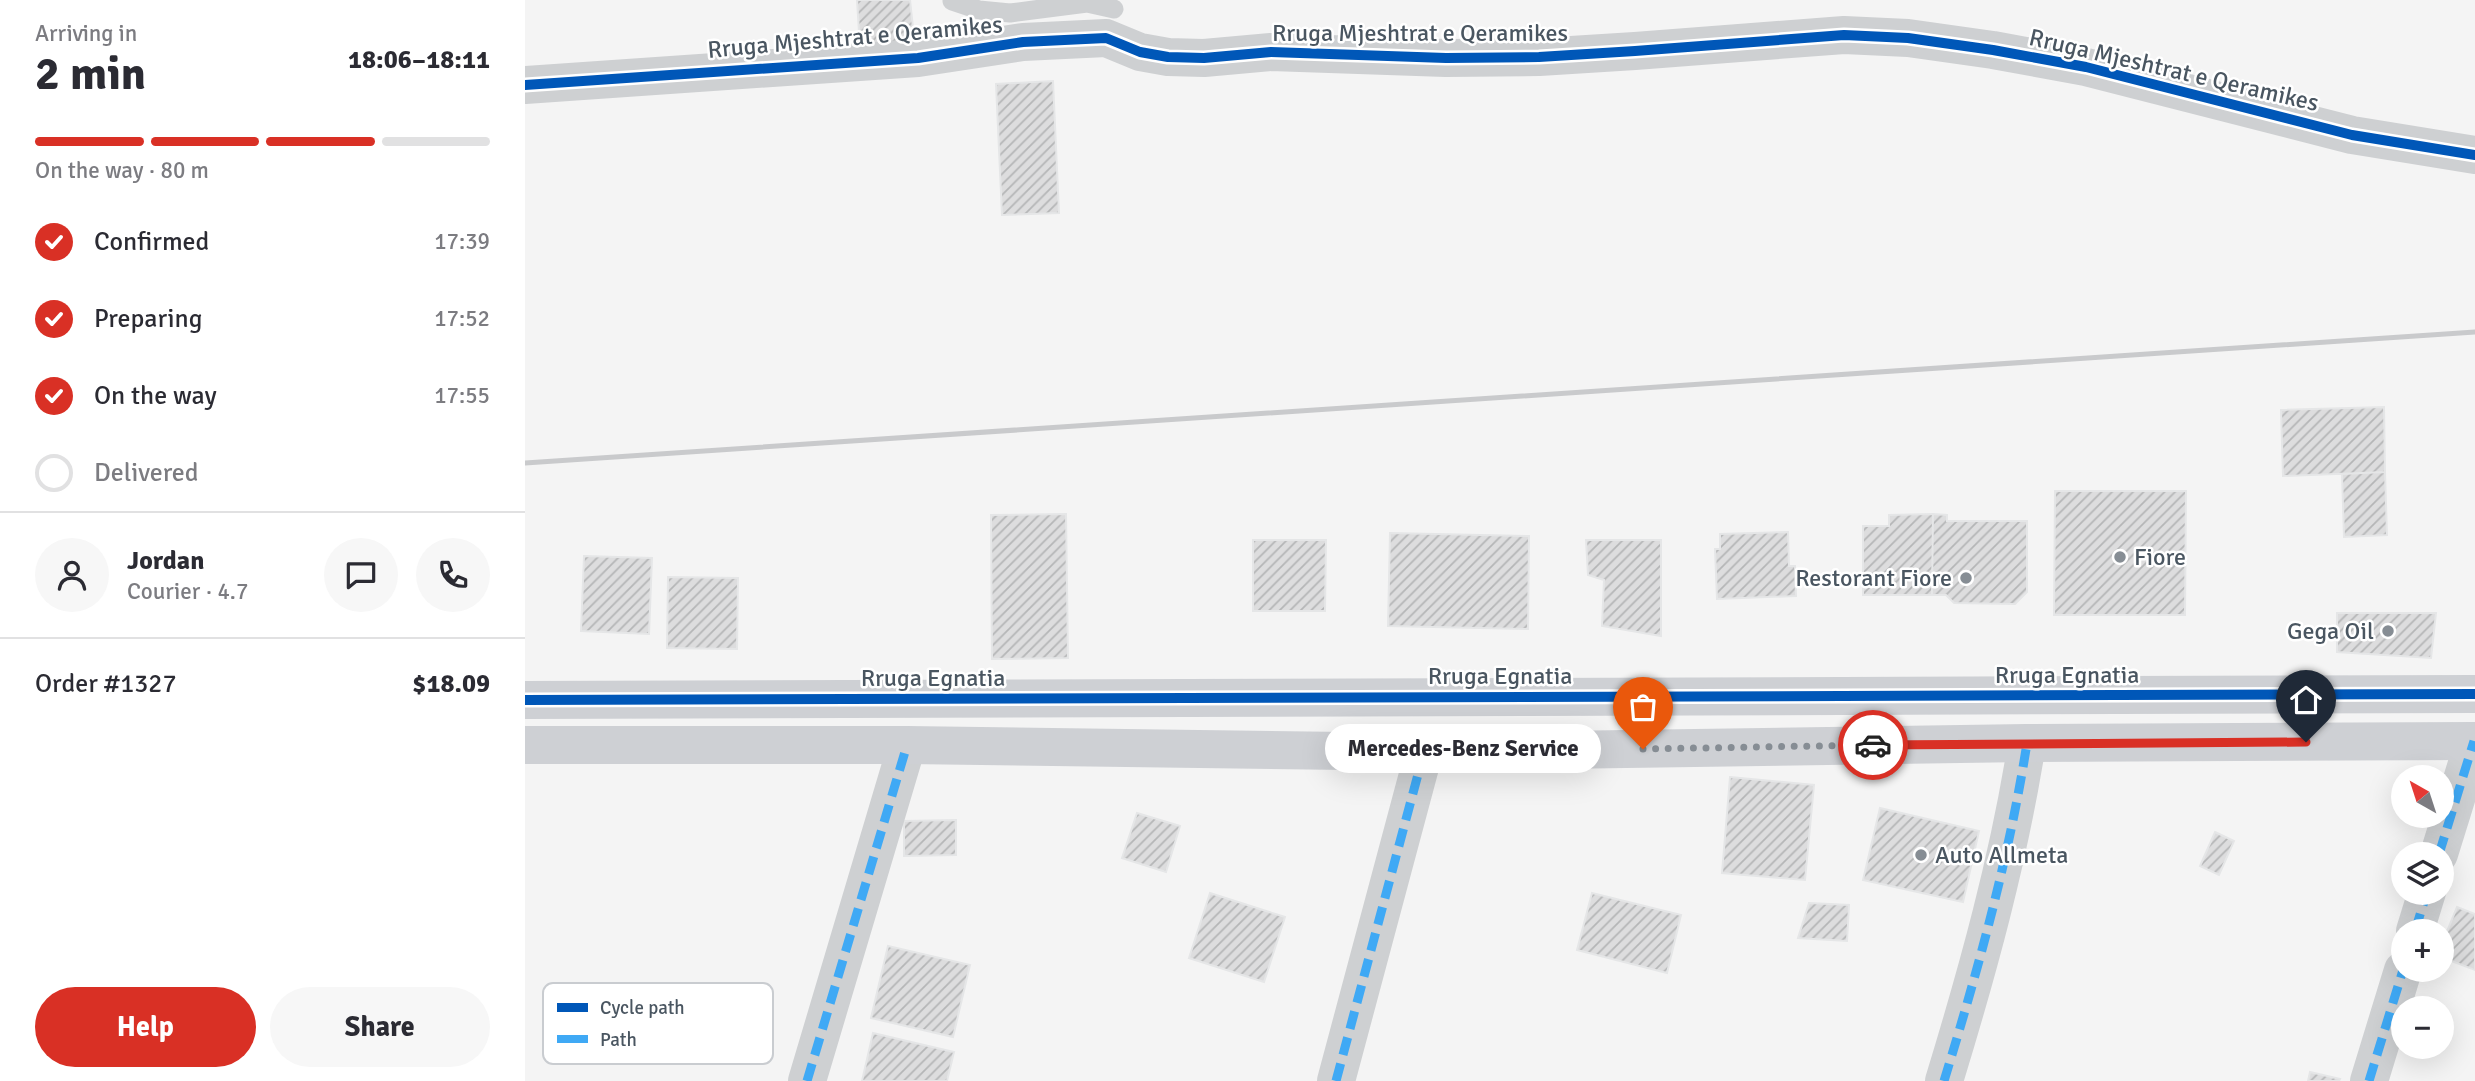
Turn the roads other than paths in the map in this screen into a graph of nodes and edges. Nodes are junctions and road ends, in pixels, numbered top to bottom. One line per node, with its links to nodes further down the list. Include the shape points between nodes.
1 (952, 1): 2 (lane, via 1010,13 1087,3)
2 (1112, 16): 3 (street, Rruga Mjeshtrat e Qeramikes, via 1023,42 918,58); 4 (street, Rruga Mjeshtrat e Qeramikes, via 1140,52 1204,58 1271,52 1539,57 1803,37 1908,38 2086,67 2353,135)
3 (525, 85)
4 (2475, 155)
5 (2475, 694): 6 (main road, Rruga Egnatia)
6 (525, 700)
7 (2475, 741): 8 (main road); 12 (street)
8 (2027, 743): 11 (main road); 16 (street, via 1997,892)
9 (525, 745): 10 (main road)
10 (907, 745): 11 (main road); 14 (street)
11 (1424, 752): 15 (street)
12 (2443, 842)
13 (2399, 982): 17 (street)
14 (807, 1081)
15 (1336, 1081)
16 (1944, 1081)
17 (2369, 1081)

